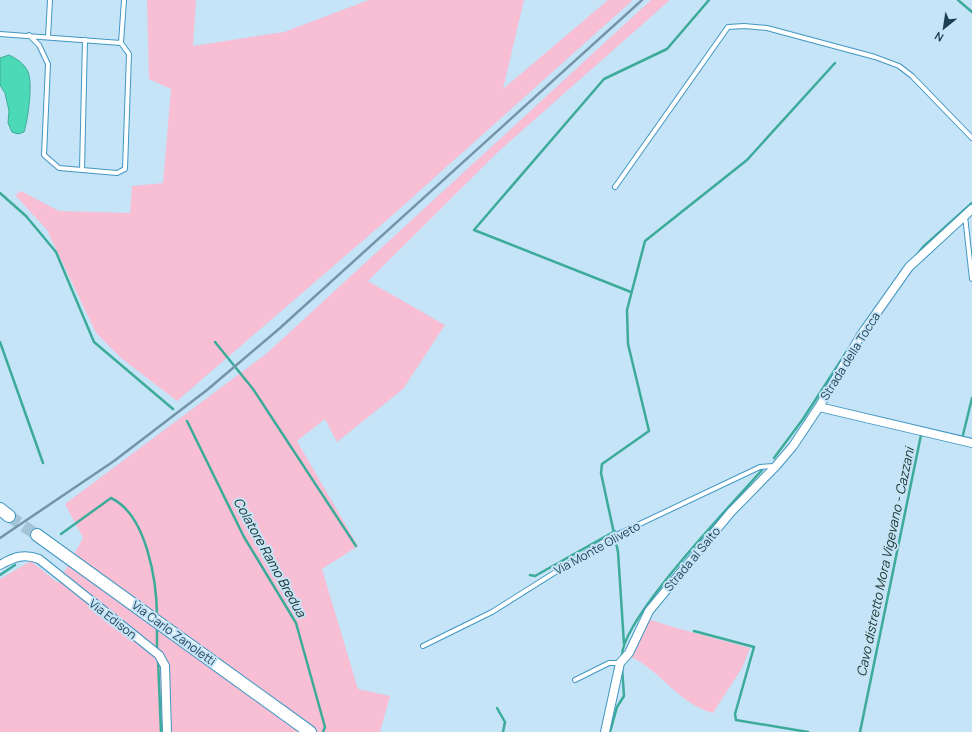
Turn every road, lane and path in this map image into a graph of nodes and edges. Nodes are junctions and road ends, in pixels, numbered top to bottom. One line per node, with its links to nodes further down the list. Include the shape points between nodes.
1 (50, 0): 5 (lane)
2 (124, 0): 7 (lane)
3 (0, 34): 4 (lane)
4 (29, 35): 5 (lane); 9 (lane, via 39,45 48,64 44,155 59,168)
5 (48, 37): 6 (lane)
6 (85, 40): 7 (lane); 9 (lane)
7 (121, 43): 9 (lane, via 129,54 125,169 117,173)
8 (972, 138): 10 (lane, via 912,76 899,66 875,57 767,28 728,27)
9 (82, 170)
10 (615, 187)
11 (972, 209): 12 (street, Strada della Tocca)
12 (965, 215): 13 (lane); 14 (street, Strada della Tocca, via 909,267 861,335)
13 (972, 278)
14 (819, 407): 15 (street, Strada della Tocca); 16 (street, Strada al Salto)
15 (965, 441)
16 (776, 466): 19 (lane, Via Monte Oliveto, via 760,467 612,537 492,612); 20 (street, Strada al Salto, via 732,512 649,611 629,653)
17 (36, 535): 23 (main road, Via Carlo Zanoletti)
18 (0, 565): 22 (street, Via Edison, via 12,558 27,555 39,559 157,654 165,666)
19 (423, 646)
20 (622, 661): 21 (lane, via 609,663); 24 (street, Strada al Salto)
21 (575, 680)
22 (167, 732)
23 (310, 732)
24 (605, 732)

